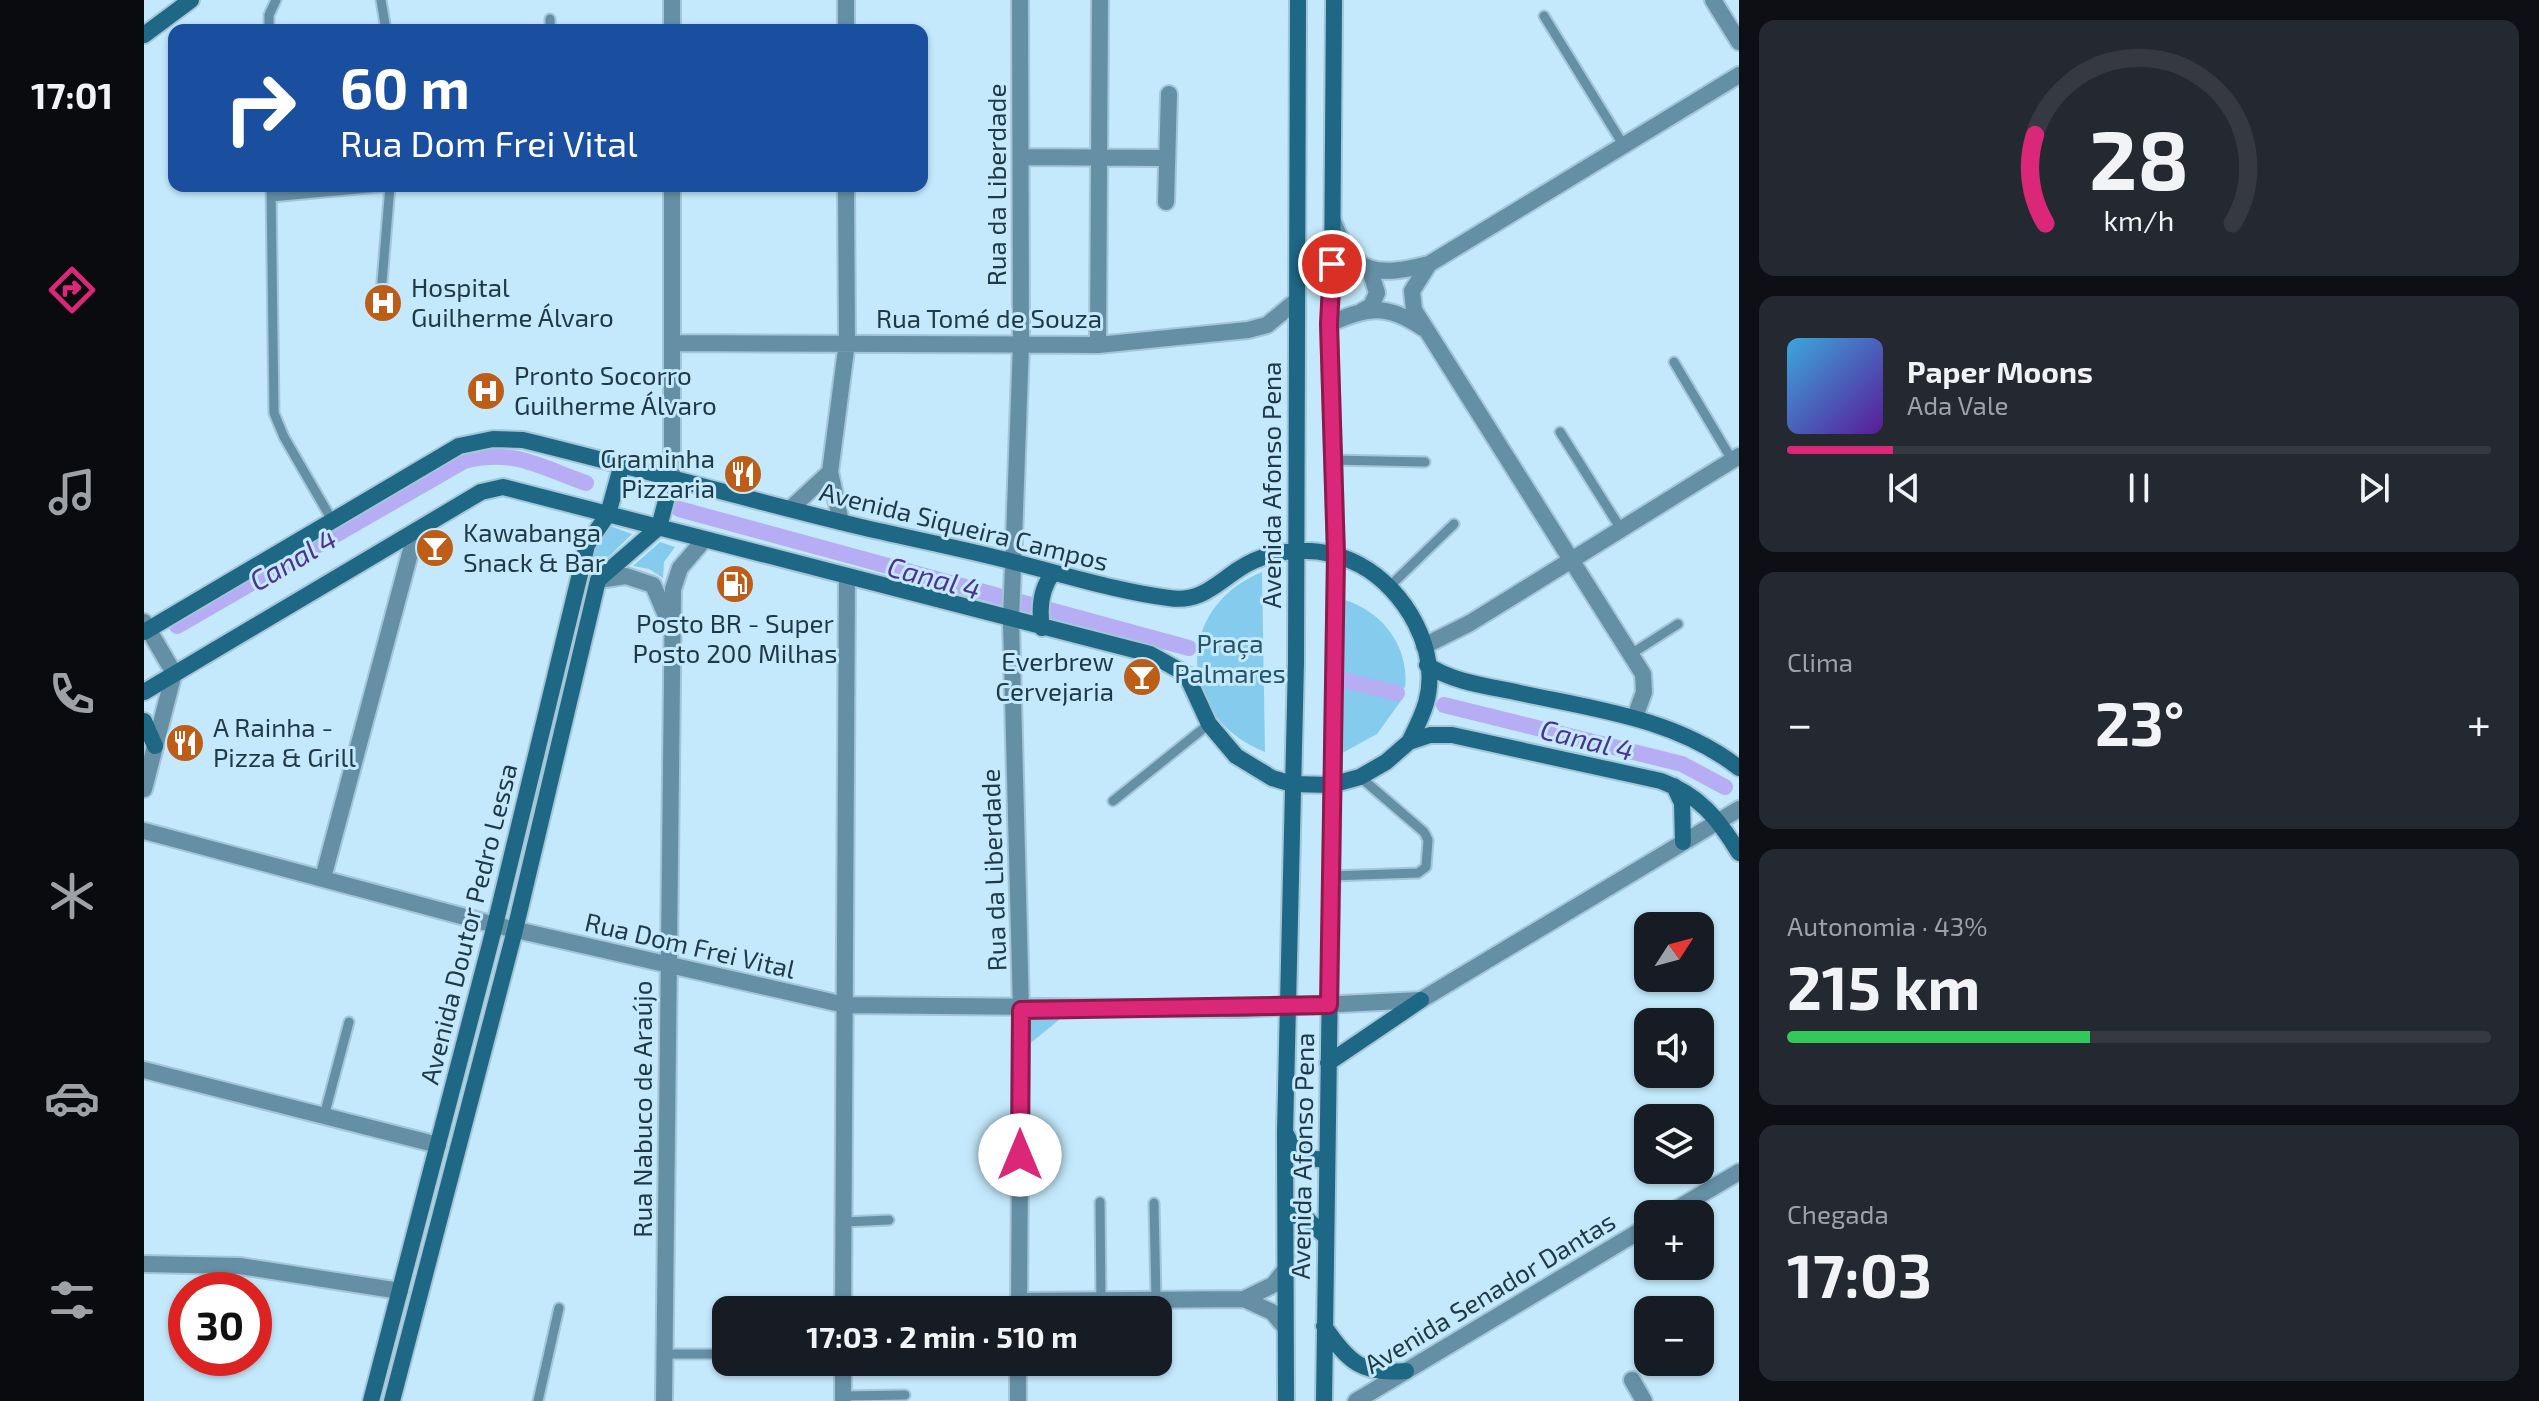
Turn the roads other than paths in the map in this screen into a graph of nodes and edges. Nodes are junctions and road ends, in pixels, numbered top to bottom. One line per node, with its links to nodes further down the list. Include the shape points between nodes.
1 (191, 0): 16 (main road)
2 (276, 0): 12 (lane)
3 (381, 0): 13 (lane)
4 (672, 0): 14 (street)
5 (846, 0): 15 (street)
6 (1020, 0): 21 (street, Rua da Liberdade)
7 (1100, 0): 22 (street)
8 (1334, 0): 31 (main road, Avenida Afonso Pena)
9 (1713, 0): 17 (street)
10 (1296, 2): 35 (main road, Avenida Afonso Pena)
11 (1544, 16): 20 (lane)
12 (269, 24)
13 (385, 24)
14 (672, 24)
15 (846, 24)
16 (144, 35)
17 (1739, 42)
18 (1739, 75): 20 (street)
19 (1169, 94): 23 (street)
20 (1624, 146): 32 (street)
21 (1021, 157): 22 (street); 41 (street, Rua da Liberdade)
22 (1099, 158): 23 (street); 42 (street)
23 (1167, 158): 30 (street)
24 (271, 192): 29 (lane)
25 (325, 192): 29 (lane)
26 (390, 192): 34 (lane)
27 (672, 192): 40 (street)
28 (846, 192): 39 (street)
29 (271, 197): 53 (lane, via 274,413)
30 (1166, 202)
31 (1331, 216): 33 (street, via 1342,245); 37 (main road, Avenida Afonso Pena)
32 (1429, 264): 33 (street, via 1385,273); 38 (street, via 1416,280 1411,301)
33 (1370, 270): 36 (street, via 1377,293)
34 (381, 294)
35 (1296, 301): 42 (street, Rua Tomé de Souza, via 1267,325 1248,330); 60 (main road, Avenida Afonso Pena)
36 (1362, 311): 37 (street); 38 (street, via 1395,311)
37 (1329, 324): 45 (main road, Avenida Afonso Pena)
38 (1425, 329): 62 (street)
39 (847, 342): 40 (street, Rua Tomé de Souza); 41 (street, Rua Tomé de Souza); 49 (street)
40 (672, 343): 50 (street)
41 (1021, 344): 42 (street, Rua Tomé de Souza); 63 (street, Rua da Liberdade)
42 (1098, 345)
43 (1674, 362): 47 (lane)
44 (1560, 432): 57 (lane)
45 (1333, 460): 46 (lane); 61 (main road, Avenida Afonso Pena)
46 (1425, 462)
47 (1737, 463): 57 (street)
48 (621, 468): 50 (main road, Avenida Siqueira Campos); 51 (main road, Avenida Doutor Pedro Lessa); 53 (main road, Avenida Siqueira Campos, via 523,440 493,439 459,446)
49 (830, 472): 52 (street); 54 (street)
50 (671, 482): 52 (main road, Avenida Siqueira Campos); 55 (main road)
51 (610, 507): 55 (main road); 58 (main road, via 503,487 481,492); 96 (main road, Avenida Doutor Pedro Lessa, via 587,545)
52 (790, 509): 54 (main road, Avenida Siqueira Campos)
53 (332, 520): 71 (main road, Avenida Siqueira Campos)
54 (841, 522): 63 (main road, Avenida Siqueira Campos)
55 (660, 523): 59 (main road); 66 (main road)
56 (1454, 524): 67 (lane)
57 (1621, 529): 62 (street)
58 (416, 531): 75 (main road); 95 (street)
59 (704, 540): 64 (main road); 72 (street, Rua Nabuco de Araújo, via 676,577)
60 (1294, 551): 61 (main road, Avenida Siqueira Campos); 65 (main road, Avenida Siqueira Campos, via 1240,568 1200,596 1174,599); 85 (main road, Avenida Afonso Pena)
61 (1336, 555): 67 (main road, Avenida Siqueira Campos); 86 (main road, Avenida Afonso Pena)
62 (1571, 559): 73 (street); 74 (street)
63 (1011, 567): 65 (main road, Avenida Siqueira Campos); 68 (street, Rua da Liberdade)
64 (847, 576): 68 (main road); 100 (street)
65 (1050, 577): 69 (main road)
66 (598, 580): 72 (street, via 626,576 653,585); 97 (main road, Avenida Doutor Pedro Lessa)
67 (1389, 587): 73 (main road, Avenida Siqueira Campos, via 1414,621)
68 (1011, 614): 69 (main road); 103 (street, Rua da Liberdade)
69 (1041, 620): 80 (main road, via 1175,666 1194,685)
70 (1678, 624): 74 (lane)
71 (147, 629): 75 (street)
72 (672, 638): 98 (street, Rua Nabuco de Araújo)
73 (1424, 646): 76 (main road, Avenida Siqueira Campos)
74 (1631, 654): 78 (street, via 1643,674 1644,692)
75 (172, 669): 77 (main road); 82 (street)
76 (1428, 671): 78 (main road); 81 (main road, via 1426,703)
77 (144, 692)
78 (1635, 717): 83 (main road, via 1702,744)
79 (144, 721): 82 (main road)
80 (1209, 724): 85 (main road, via 1236,756); 89 (lane)
81 (1413, 734): 84 (main road, via 1386,762); 87 (main road, via 1452,735)
82 (155, 746): 88 (street)
83 (1739, 768)
84 (1360, 777): 86 (main road); 94 (lane, via 1424,832 1426,867 1418,873)
85 (1292, 784): 86 (main road); 102 (main road, Avenida Afonso Pena)
86 (1331, 785): 94 (main road, Avenida Afonso Pena)
87 (1674, 786): 90 (main road); 92 (main road, via 1682,803)
88 (144, 789)
89 (1113, 801)
90 (1729, 815): 92 (street); 93 (main road)
91 (144, 831): 95 (street, Rua Dom Frei Vital)
92 (1683, 842): 99 (street)
93 (1739, 853)
94 (1330, 876): 101 (main road, Avenida Afonso Pena)
95 (323, 878): 96 (street, Rua Dom Frei Vital)
96 (495, 925): 97 (street, Rua Dom Frei Vital); 109 (main road, Avenida Doutor Pedro Lessa)
97 (515, 930): 98 (street, Rua Dom Frei Vital); 141 (main road, Avenida Doutor Pedro Lessa)
98 (668, 966): 100 (street, Rua Dom Frei Vital); 132 (street, Rua Nabuco de Araújo)
99 (1421, 1000): 101 (street, Rua Dom Frei Vital); 105 (main road)
100 (845, 1005): 103 (street, Rua Dom Frei Vital); 117 (street)
101 (1329, 1005): 102 (street, Rua Dom Frei Vital); 105 (main road, Avenida Afonso Pena)
102 (1288, 1008): 103 (street, Rua Dom Frei Vital); 108 (main road, Avenida Afonso Pena)
103 (1021, 1010): 124 (street, Rua da Liberdade)
104 (349, 1022): 107 (lane)
105 (1328, 1063): 110 (main road, Avenida Afonso Pena)
106 (144, 1070): 107 (street)
107 (324, 1116): 109 (street)
108 (1285, 1133): 110 (main road, via 1295,1152 1307,1159); 115 (main road, Avenida Afonso Pena)
109 (438, 1145): 122 (main road, Avenida Doutor Pedro Lessa)
110 (1327, 1159): 119 (main road, Avenida Afonso Pena)
111 (1739, 1172): 112 (street)
112 (1692, 1200)
113 (1100, 1202): 125 (lane)
114 (1154, 1203): 126 (lane)
115 (1286, 1214): 119 (main road, via 1306,1218); 121 (main road, Avenida Afonso Pena)
116 (889, 1220): 117 (lane)
117 (844, 1222): 123 (street)
118 (1634, 1234): 134 (street, Avenida Senador Dantas)
119 (1326, 1237): 130 (main road, Avenida Afonso Pena)
120 (144, 1264): 122 (street, via 240,1266)
121 (1285, 1270): 128 (street, via 1273,1285); 131 (main road, Avenida Afonso Pena)
122 (400, 1291): 140 (main road, Avenida Doutor Pedro Lessa)
123 (843, 1296)
124 (1019, 1296)
125 (1101, 1296)
126 (1156, 1296)
127 (1172, 1299): 128 (street)
128 (1244, 1299): 131 (street, via 1272,1312)
129 (559, 1308): 142 (lane)
130 (1324, 1326): 134 (main road, via 1361,1367 1380,1373); 146 (main road, Avenida Afonso Pena)
131 (1285, 1327): 145 (main road, Avenida Afonso Pena)
132 (665, 1354): 133 (lane); 143 (street, Rua Nabuco de Araújo)
133 (711, 1354)
134 (1406, 1371): 147 (street, Avenida Senador Dantas)
135 (843, 1376): 139 (street)
136 (1018, 1376): 144 (street)
137 (1632, 1380): 148 (street)
138 (905, 1395): 139 (lane)
139 (843, 1399)
140 (371, 1401)
141 (392, 1401)
142 (538, 1401)
143 (664, 1401)
144 (1018, 1401)
145 (1286, 1401)
146 (1324, 1401)
147 (1356, 1401)
148 (1644, 1401)

